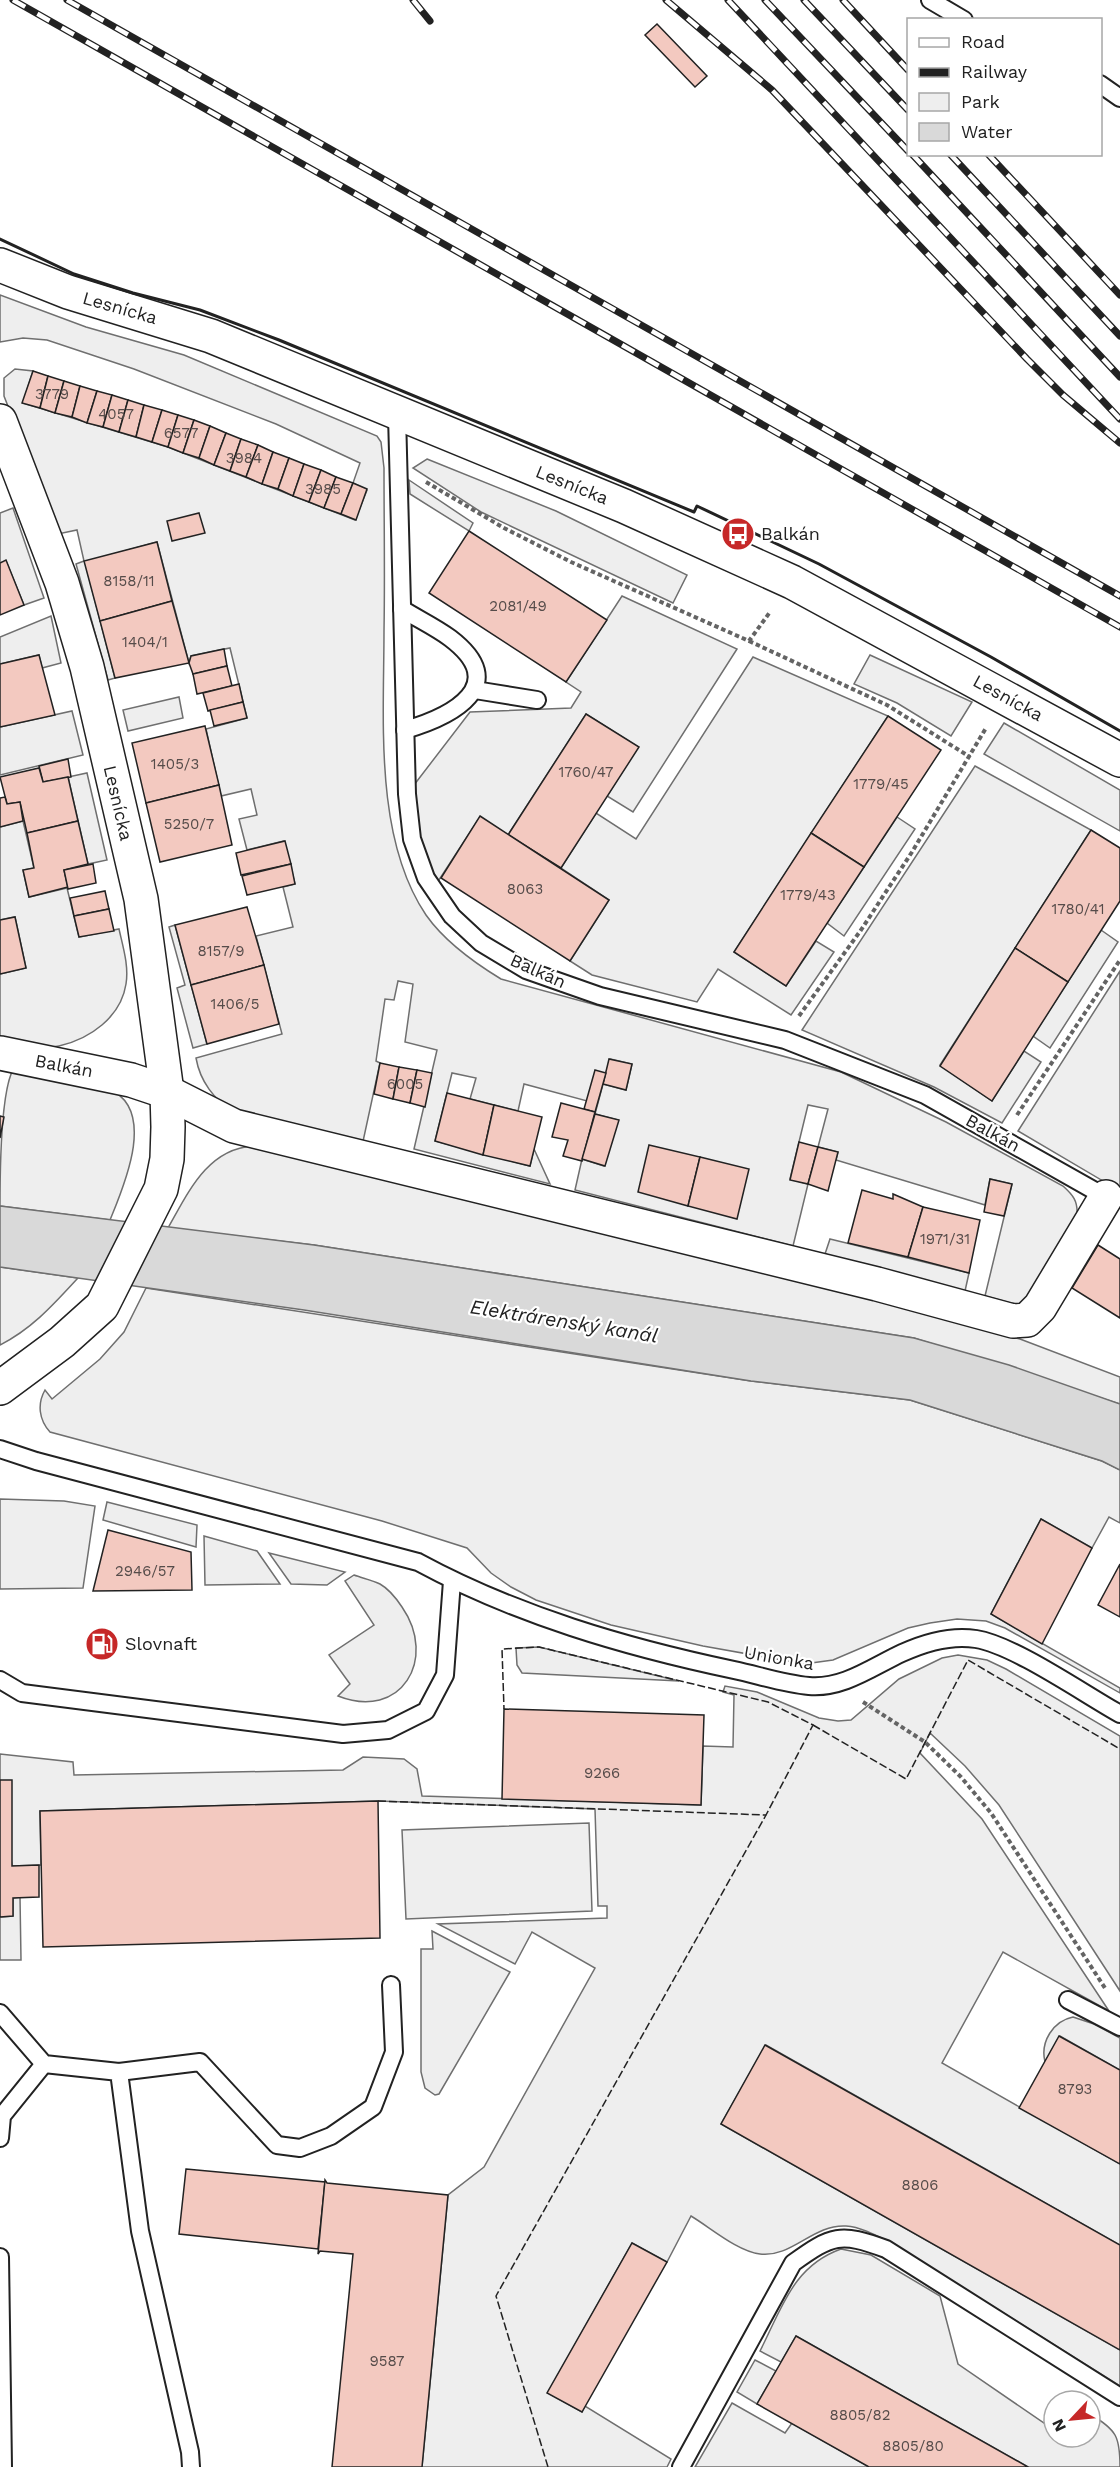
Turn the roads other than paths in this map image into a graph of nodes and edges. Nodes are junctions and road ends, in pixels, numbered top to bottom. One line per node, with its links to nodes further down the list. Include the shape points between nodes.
1 (930, 0): 2 (lane)
2 (961, 18)
3 (1102, 85): 4 (lane)
4 (1120, 98)
5 (0, 265): 6 (street, Lesnícka, via 68,292 212,336)
6 (397, 415): 8 (lane, Balkán); 12 (street, Lesnícka, via 624,506 792,582)
7 (0, 421): 14 (street, Lesnícka, via 62,583 87,667 141,899)
8 (402, 609): 9 (lane, via 450,639 471,659 478,674); 11 (lane, Balkán)
9 (475, 690): 10 (lane); 11 (lane, via 453,710)
10 (537, 700)
11 (405, 730): 15 (lane, Balkán, via 412,839 426,878 452,916 481,943 526,970 600,996 785,1040 925,1095)
12 (1120, 759)
13 (0, 1053): 14 (street, Balkán, via 131,1080)
14 (167, 1092): 15 (street, Balkán, via 234,1126 1013,1321 1027,1320 1040,1307); 16 (street, Lesnícka, via 167,1159 161,1189 102,1306)
15 (1113, 1201)
16 (0, 1388)
17 (0, 1449): 18 (lane, Unionka, via 418,1562)
18 (452, 1581): 19 (lane, via 445,1675 426,1711 388,1730 344,1734 56,1697 22,1692); 20 (lane, Unionka, via 559,1624 678,1658 809,1686 835,1684 930,1643 952,1638 976,1639 999,1646)
19 (0, 1680)
20 (1120, 1714)
21 (391, 1985): 26 (lane, via 394,2052 373,2107 331,2136 300,2148 277,2145 200,2062)
22 (1068, 2000): 24 (lane)
23 (0, 2013): 25 (lane)
24 (1120, 2027)
25 (44, 2064): 26 (lane); 27 (lane, via 2,2116)
26 (119, 2072): 31 (lane, via 140,2231)
27 (0, 2138)
28 (0, 2257): 30 (lane)
29 (1120, 2397): 32 (lane, via 886,2249 855,2237 837,2238 816,2246 793,2263)
30 (3, 2467)
31 (191, 2467)
32 (681, 2467)

